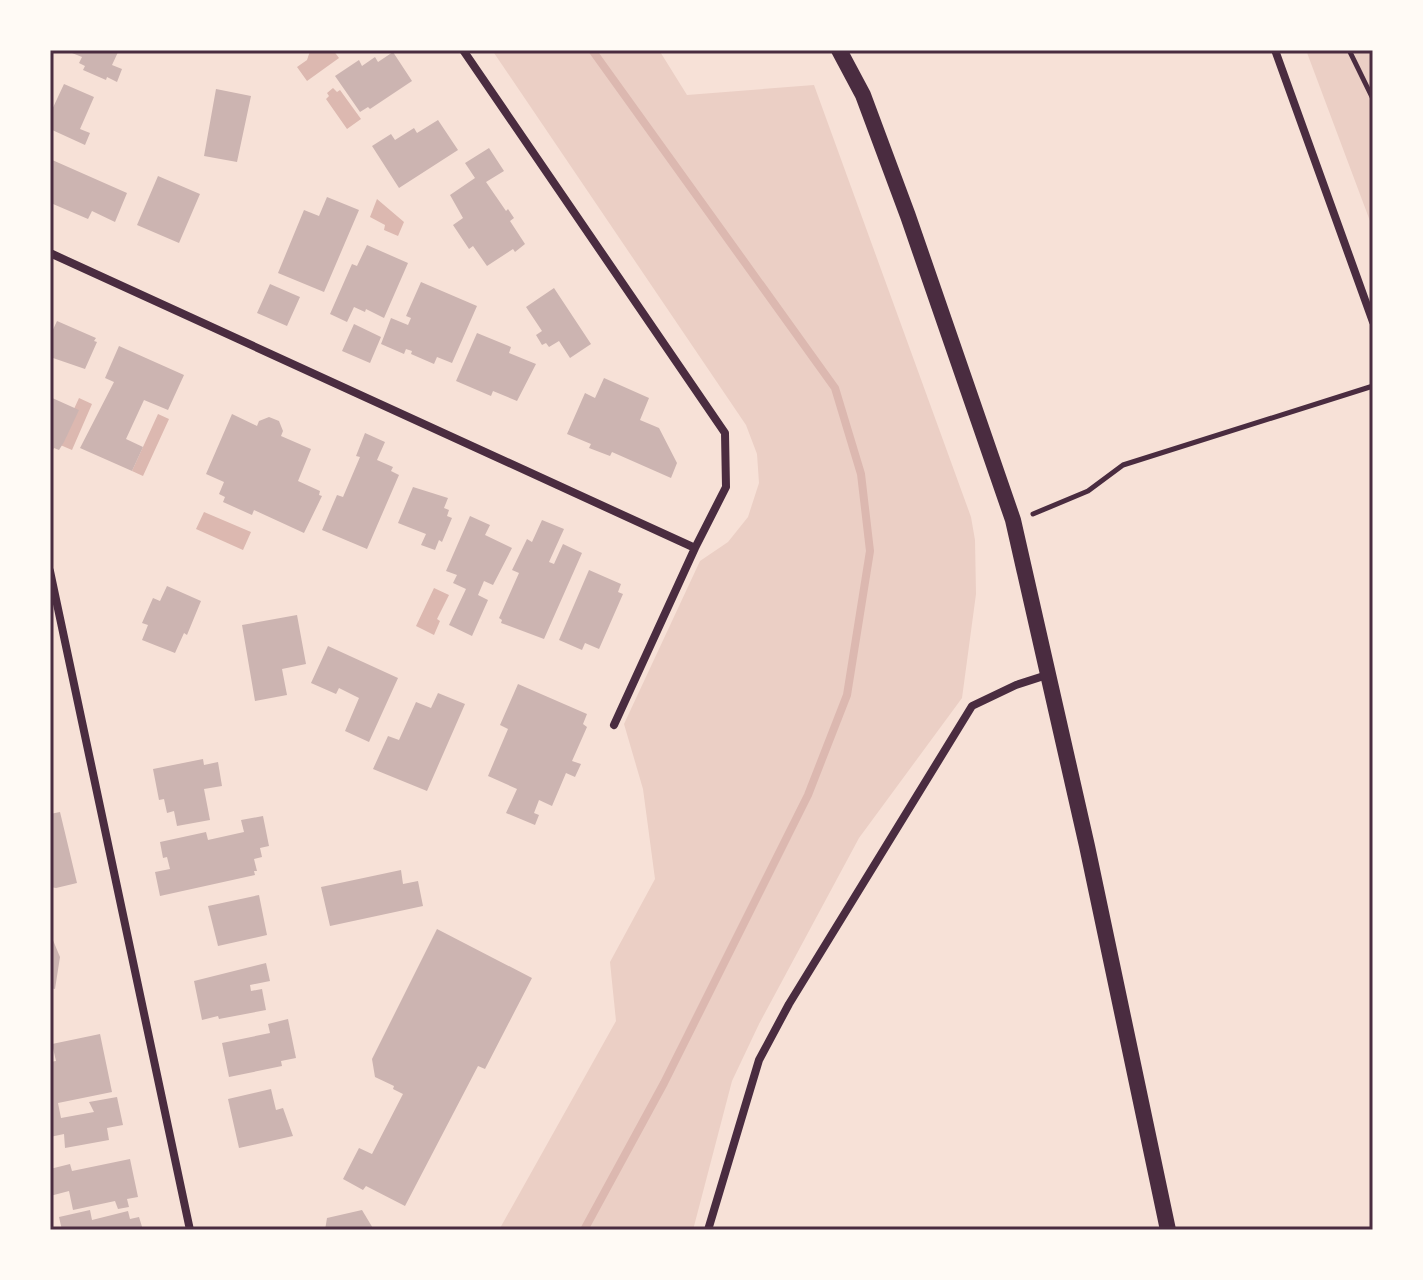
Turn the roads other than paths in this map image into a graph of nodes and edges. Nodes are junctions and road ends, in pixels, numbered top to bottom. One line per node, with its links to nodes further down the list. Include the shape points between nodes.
1 (463, 50): 6 (street, via 725,433 726,487)
2 (839, 50): 8 (main road, via 863,95 1013,520)
3 (1275, 50): 5 (street)
4 (50, 253): 6 (street)
5 (1373, 322)
6 (695, 548): 9 (street)
7 (50, 571): 10 (street)
8 (1050, 674): 11 (street, via 972,706 759,1060); 12 (main road)
9 (614, 725)
10 (190, 1230)
11 (708, 1230)
12 (1168, 1230)

